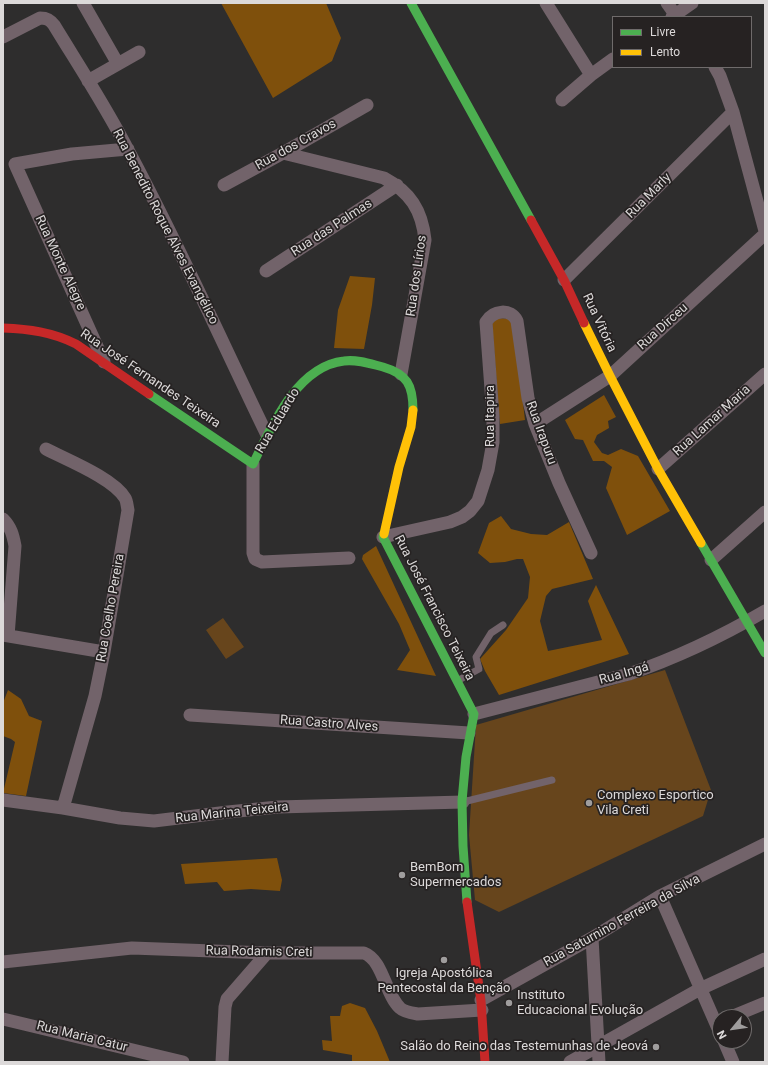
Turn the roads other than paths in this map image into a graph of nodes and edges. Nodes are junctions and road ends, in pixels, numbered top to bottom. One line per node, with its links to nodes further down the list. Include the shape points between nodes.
1 (83, 3): 10 (street)
2 (411, 3): 24 (street, Rua Vitória)
3 (546, 3): 12 (street)
4 (667, 3): 6 (street)
5 (692, 3): 6 (street)
6 (675, 16)
7 (3, 37): 13 (street, Rua Benedito Roque Alves Evangélico, via 40,18 50,20)
8 (139, 52): 10 (street)
9 (612, 60): 12 (street)
10 (118, 64): 13 (street)
11 (716, 68): 16 (street)
12 (591, 75): 14 (street)
13 (88, 81): 17 (street, Rua Benedito Roque Alves Evangélico)
14 (562, 100)
15 (367, 105): 18 (street, Rua dos Cravos)
16 (733, 112): 21 (street); 24 (street, Rua Marly)
17 (128, 149): 27 (street, Rua Monte Alegre, via 72,154 15,164); 32 (street, Rua Benedito Roque Alves Evangélico)
18 (283, 153): 19 (street, Rua dos Cravos); 20 (street, via 384,178)
19 (224, 185)
20 (397, 185): 23 (street, Rua das Palmas); 28 (street, Rua dos Lírios, via 418,211 425,240)
21 (765, 230)
22 (765, 234): 30 (street, Rua Dirceu)
23 (266, 271)
24 (564, 280): 30 (street, Rua Vitória)
25 (486, 322): 31 (street, Rua Irapuru, via 501,312 515,316 528,398); 38 (street, Rua Itapira, via 493,442 488,470 478,501 470,511 456,519)
26 (3, 328): 27 (street, Rua José Fernandes Teixeira, via 50,332 76,344)
27 (104, 362): 34 (street, Rua José Fernandes Teixeira)
28 (401, 374): 32 (street, Rua Eduardo, via 364,361 344,360 329,364 301,383); 38 (street, Rua José Francisco Teixeira, via 412,395 413,419)
29 (765, 374): 35 (street, Rua Lamar Maria)
30 (610, 376): 31 (street, Rua Dirceu); 35 (street, Rua Vitória)
31 (535, 424): 39 (street, Rua Irapuru)
32 (267, 435): 34 (street, Rua Eduardo)
33 (46, 449): 46 (street, Rua Coelho Pereira, via 102,477 121,493 127,503)
34 (252, 464): 40 (street, Rua Eduardo, via 255,559 262,562)
35 (658, 469): 41 (street, Rua Vitória)
36 (765, 512): 41 (street)
37 (3, 519): 45 (street, via 13,534 15,546)
38 (383, 537): 48 (street, Rua José Francisco Teixeira)
39 (591, 553)
40 (349, 558)
41 (711, 560): 43 (street, Rua Vitória)
42 (765, 611): 43 (street, Rua Ingá)
43 (747, 622): 47 (street, Rua Vitória); 49 (street, Rua Ingá, via 671,658 629,674)
44 (503, 625): 48 (lane, via 491,633 476,657 479,669)
45 (5, 635): 46 (street)
46 (104, 652): 55 (street, Rua Coelho Pereira, via 95,696)
47 (765, 653)
48 (457, 682): 49 (street, Rua José Francisco Teixeira)
49 (474, 714): 51 (street)
50 (190, 715): 51 (street, Rua Castro Alves)
51 (469, 732): 54 (street)
52 (552, 780): 54 (lane)
53 (3, 800): 55 (street, Rua Marina Teixeira)
54 (463, 802): 55 (street, Rua Marina Teixeira, via 278,807 154,821); 64 (street, via 462,840 466,889)
55 (63, 808)
56 (765, 844): 57 (street, Rua Saturnino Ferreira da Silva)
57 (660, 896): 58 (street, Rua Saturnino Ferreira da Silva); 62 (street)
58 (592, 938): 64 (street, Rua Saturnino Ferreira da Silva); 68 (street)
59 (267, 953): 61 (street, Rua Rodamis Creti, via 132,948); 64 (street, Rua Rodamis Creti, via 370,955 393,999 400,1009 410,1013); 71 (street, via 226,999)
60 (765, 959): 62 (street)
61 (3, 962)
62 (700, 989): 66 (street); 68 (street)
63 (765, 1004): 65 (street)
64 (482, 1005): 72 (street)
65 (752, 1009)
66 (712, 1012)
67 (3, 1019): 70 (street, Rua Maria Catur)
68 (598, 1047): 73 (street); 74 (street)
69 (727, 1049): 75 (street)
70 (184, 1062)
71 (222, 1062)
72 (485, 1062)
73 (570, 1062)
74 (599, 1062)
75 (733, 1062)

